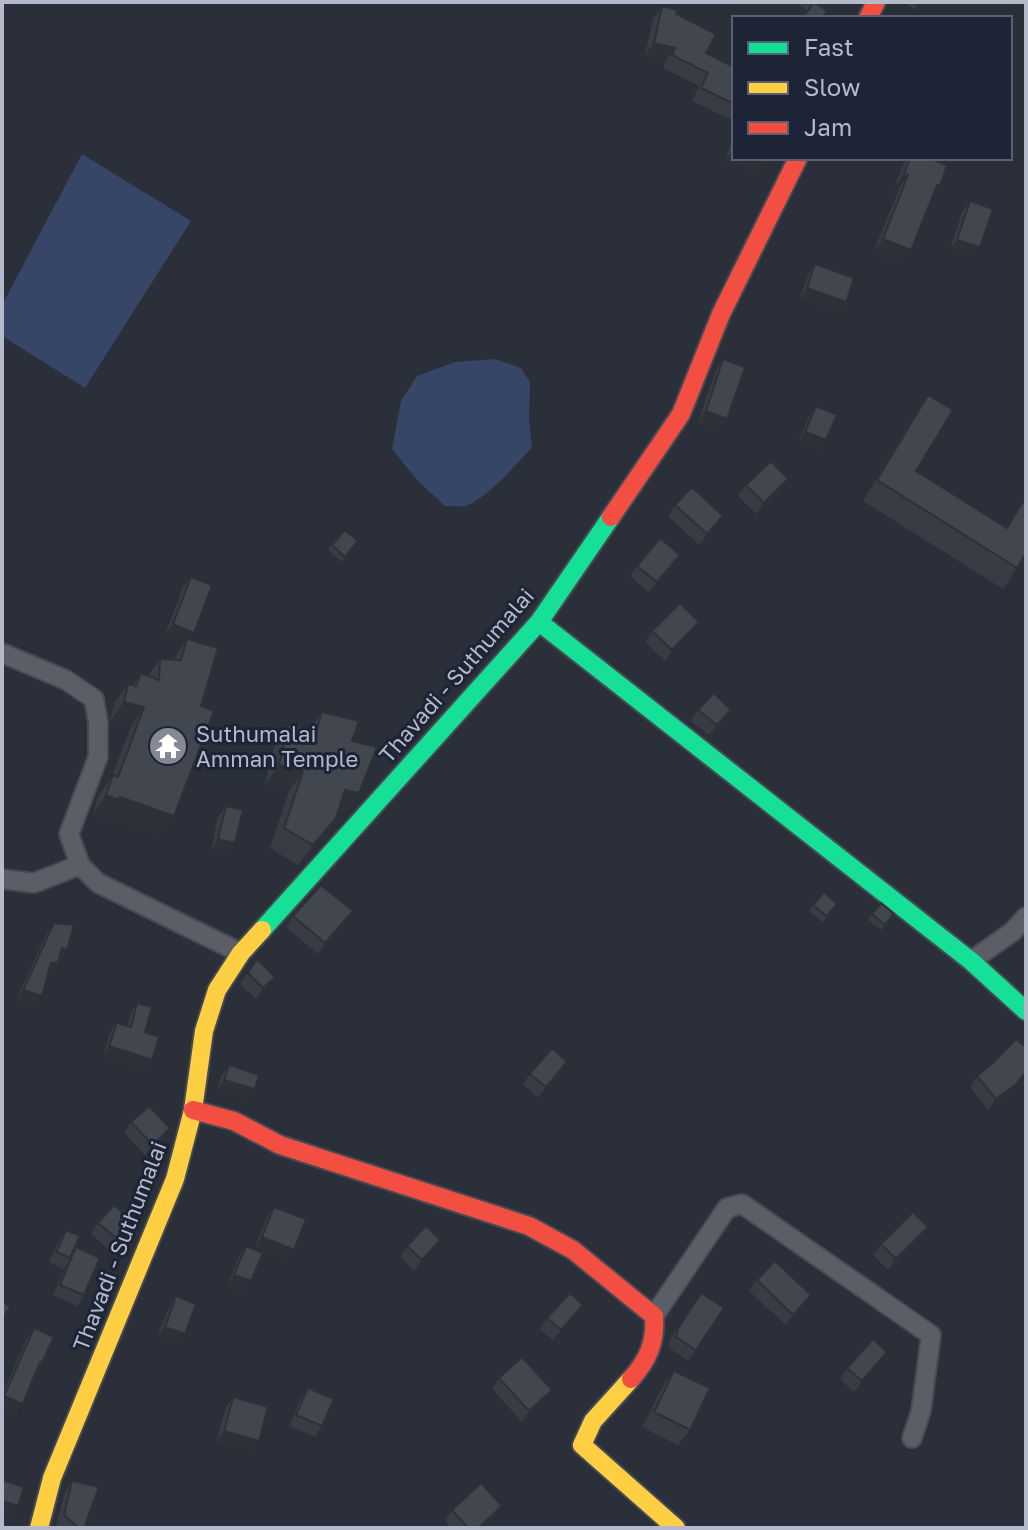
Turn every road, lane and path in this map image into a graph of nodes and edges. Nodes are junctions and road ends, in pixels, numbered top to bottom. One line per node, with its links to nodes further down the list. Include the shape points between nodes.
1 (797, 160): 2 (main road, Thavadi - Suthumalai, via 721,314 681,414)
2 (539, 622): 7 (main road, Thavadi - Suthumalai); 8 (main road)
3 (2, 653): 4 (street, via 66,680 94,699 98,757 69,834)
4 (80, 865): 5 (street, via 34,883); 7 (street, via 98,883)
5 (2, 879)
6 (1026, 917): 8 (street)
7 (241, 953): 10 (main road, Thavadi - Suthumalai, via 217,990 204,1031)
8 (971, 961): 9 (main road)
9 (1026, 1011)
10 (193, 1110): 11 (main road, via 234,1121 280,1145 529,1226 573,1250); 13 (main road, Thavadi - Suthumalai, via 175,1179 52,1478)
11 (654, 1316): 12 (street, via 727,1208 742,1204 931,1335); 14 (main road, via 658,1331 645,1363 592,1422 582,1445)
12 (912, 1438)
13 (39, 1528)
14 (676, 1528)

